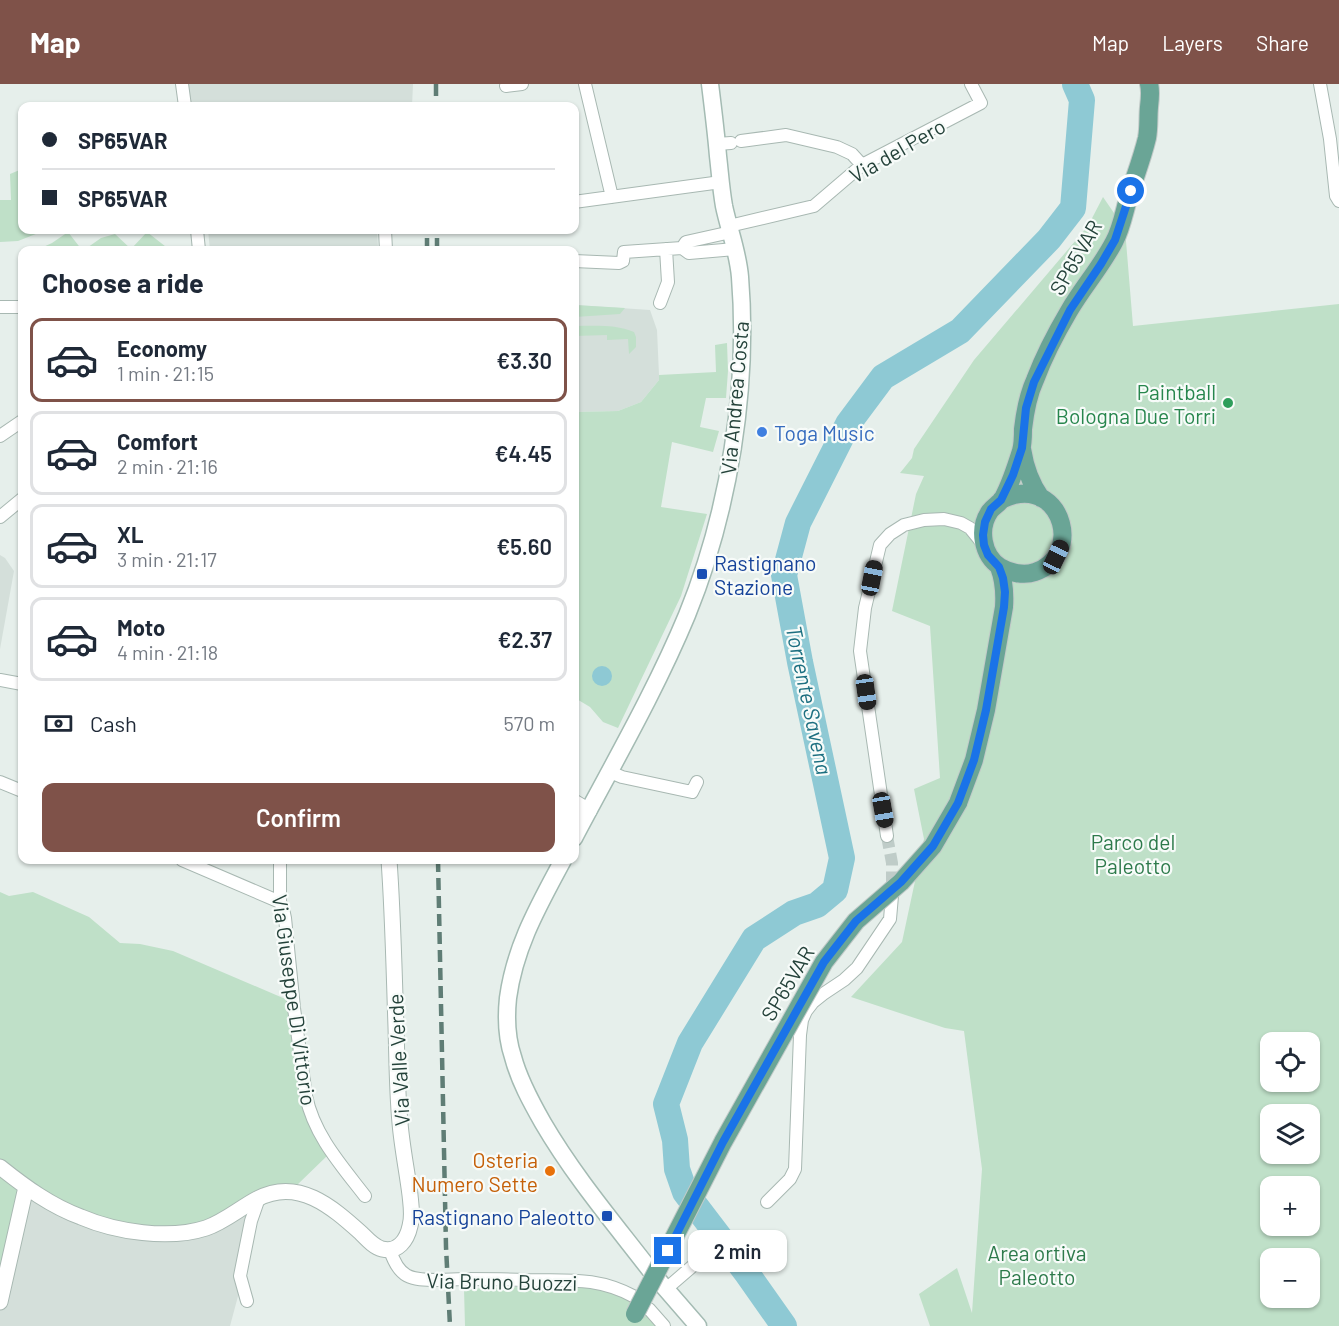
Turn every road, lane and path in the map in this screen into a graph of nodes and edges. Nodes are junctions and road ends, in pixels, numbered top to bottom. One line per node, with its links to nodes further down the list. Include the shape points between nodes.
1 (182, 84): 9 (street)
2 (522, 84): 8 (street)
3 (585, 84): 13 (street)
4 (710, 84): 10 (main road, Via Andrea Costa)
5 (971, 84): 11 (street, Via del Pero, via 981,102)
6 (1149, 84): 24 (main road, SP65VAR, via 1147,137 1115,240 1070,310 1034,382 1026,408)
7 (1320, 84): 15 (street)
8 (506, 86)
9 (184, 102)
10 (730, 143): 11 (street, via 786,135 837,147 852,154); 12 (main road, Via Andrea Costa)
11 (862, 165): 16 (street, Via del Pero, via 814,206)
12 (721, 182): 13 (street); 16 (main road, Via Andrea Costa)
13 (612, 197): 14 (street)
14 (579, 201)
15 (1339, 201)
16 (731, 236): 17 (street, Via del Pero, via 688,253 682,248); 36 (main road, Via Andrea Costa, via 740,275 741,350 731,459 720,516 687,615)
17 (666, 249): 18 (street, Via del Pero, via 624,252 624,261 619,263); 19 (street, via 668,282)
18 (579, 261)
19 (660, 303)
20 (0, 307): 21 (street)
21 (18, 307)
22 (18, 424): 23 (street)
23 (0, 436)
24 (1022, 448): 25 (main road, via 1029,479); 27 (main road, via 1013,475)
25 (1041, 498): 27 (main road, via 1014,495); 32 (main road, via 1060,518 1062,545 1046,567)
26 (18, 503): 28 (street)
27 (996, 505): 29 (street); 30 (main road, via 985,522)
28 (0, 517)
29 (961, 523): 30 (street); 41 (street, via 944,519 904,525 880,545 875,561 860,651)
30 (984, 545): 31 (main road)
31 (999, 567): 32 (main road, via 1020,574); 33 (main road)
32 (1034, 573): 33 (main road, via 1017,587)
33 (1004, 607): 58 (main road, SP65VAR, bridge, via 986,710 958,803 933,846 901,882 856,921 824,962 723,1142)
34 (0, 680): 35 (street)
35 (18, 683)
36 (610, 772): 38 (street, via 692,792); 40 (main road, Via Andrea Costa)
37 (0, 782): 39 (street)
38 (697, 782)
39 (18, 789)
40 (582, 806)
41 (887, 836)
42 (191, 864): 47 (street)
43 (280, 864): 47 (street, Via Giuseppe Di Vittorio)
44 (389, 864): 53 (street, Via Valle Verde, via 400,1123 412,1216 406,1239)
45 (561, 864): 55 (main road, via 529,923 519,951 508,1000 511,1048 521,1081 566,1160)
46 (892, 896): 52 (street, via 890,919 857,968 813,1002 802,1020 795,1169)
47 (280, 902): 50 (street, Via Giuseppe Di Vittorio, via 309,1111 327,1145)
48 (0, 1167): 49 (street)
49 (26, 1187): 51 (street, via 82,1218 150,1233 209,1227); 57 (street)
50 (365, 1196)
51 (259, 1198): 53 (street, via 280,1191 314,1198 372,1244); 56 (street, via 240,1276)
52 (767, 1202)
53 (390, 1250): 58 (street, Via Bruno Buozzi, bridge, via 396,1265 415,1279 577,1280 607,1285)
54 (695, 1264): 55 (street)
55 (658, 1280): 60 (main road)
56 (247, 1301)
57 (0, 1302)
58 (637, 1312): 59 (street, Via Bruno Buozzi)
59 (664, 1326)
60 (698, 1326)

